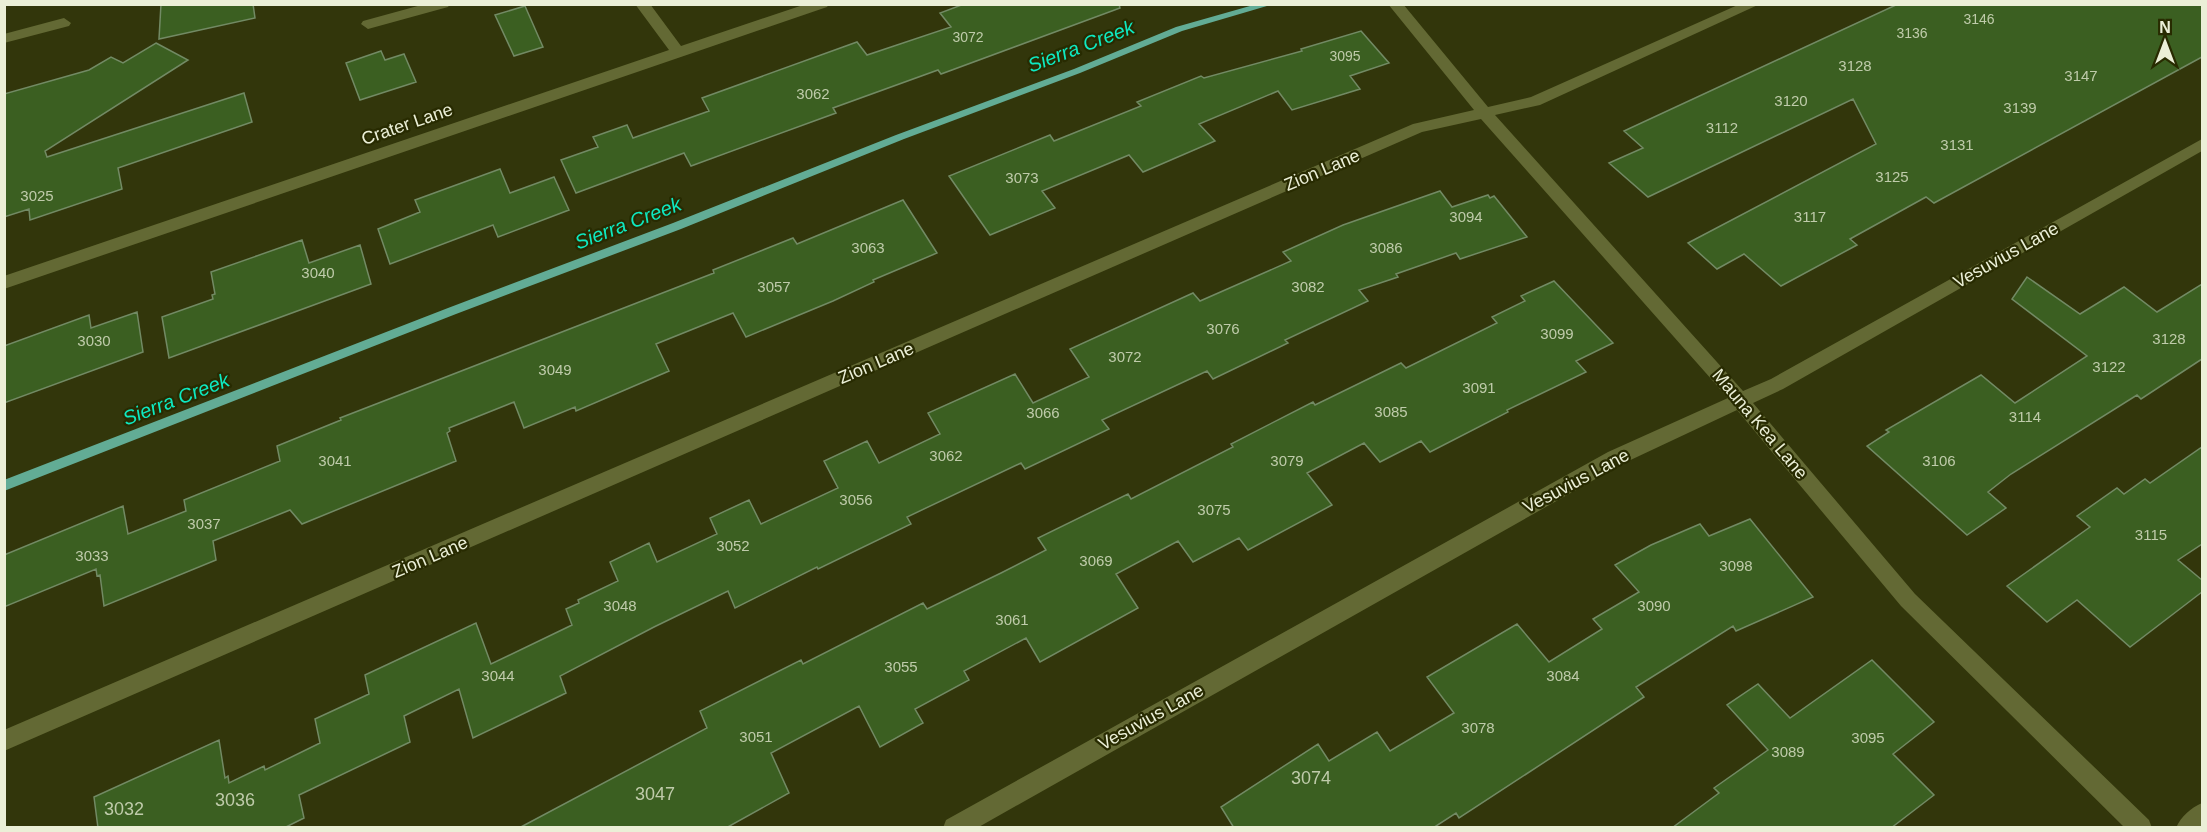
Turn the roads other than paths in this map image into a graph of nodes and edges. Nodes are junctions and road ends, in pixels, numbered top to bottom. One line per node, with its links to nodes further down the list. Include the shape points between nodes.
1 (443, 4): 7 (street)
2 (642, 4): 9 (street)
3 (822, 4): 9 (street, Crater Lane)
4 (1395, 4): 10 (street, Mauna Kea Lane)
5 (1753, 4): 10 (street, Zion Lane, via 1535,101)
6 (64, 22): 8 (street)
7 (368, 24)
8 (4, 39)
9 (678, 52): 12 (street, Crater Lane)
10 (1484, 112): 13 (street, Mauna Kea Lane); 14 (street, Zion Lane, via 1407,133)
11 (2202, 144): 13 (street, Vesuvius Lane)
12 (4, 283)
13 (1741, 402): 16 (street, Vesuvius Lane, via 1615,458); 17 (street, Mauna Kea Lane, via 1908,600)
14 (4, 741)
15 (2202, 814): 18 (street)
16 (954, 828)
17 (2141, 828)
18 (2187, 828)

